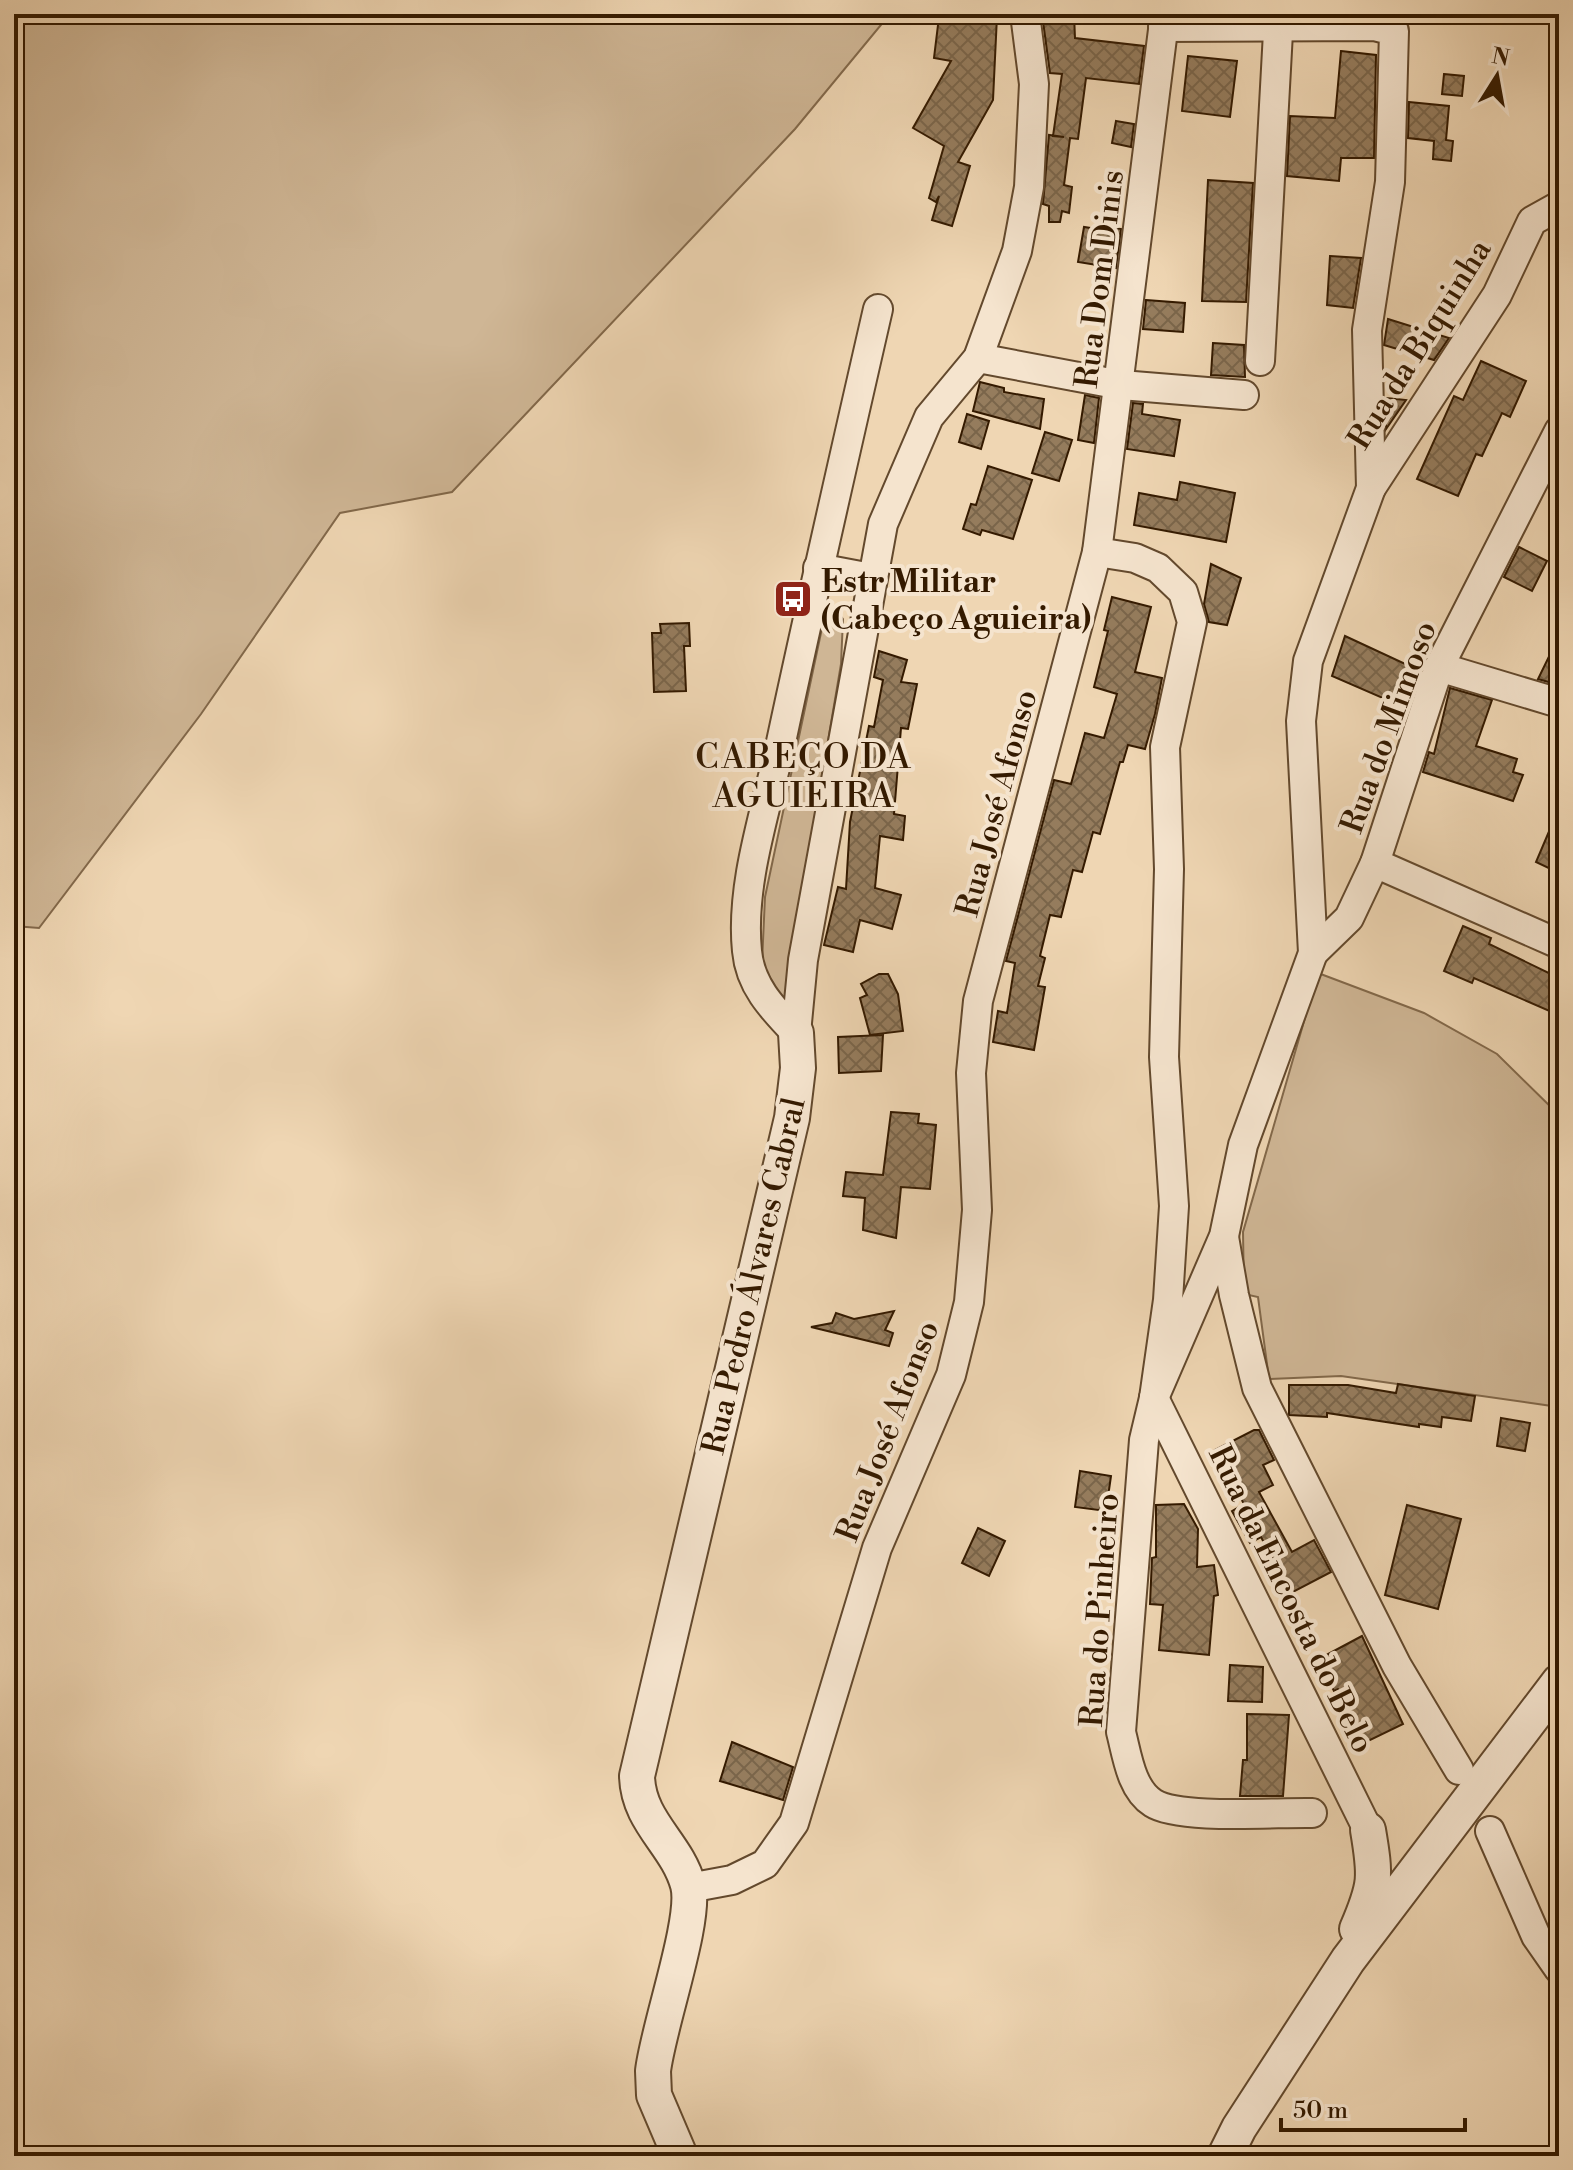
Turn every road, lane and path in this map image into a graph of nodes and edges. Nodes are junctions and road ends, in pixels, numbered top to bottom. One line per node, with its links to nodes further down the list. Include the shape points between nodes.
1 (1025, 14): 6 (street, Rua Pedro Álvares Cabral, via 1034,84 1029,187 1017,251)
2 (1279, 20): 3 (street); 7 (street); 11 (street, via 1394,31 1390,182 1367,330)
3 (1164, 21): 8 (street, Rua Dom Dinis)
4 (1559, 206): 11 (street, Rua da Biquinha, via 1532,221 1497,295)
5 (878, 309): 13 (street)
6 (978, 358): 8 (street); 14 (street, Rua Pedro Álvares Cabral, via 929,417 883,524)
7 (1260, 361)
8 (1121, 385): 9 (street); 12 (street, Rua Dom Dinis)
9 (1244, 395)
10 (1559, 431): 15 (street, Rua do Mimoso)
11 (1371, 488): 19 (street, via 1308,661 1301,721)
12 (1097, 552): 22 (street, via 1158,568 1183,592 1192,622 1165,747 1169,869 1164,1057 1174,1206); 28 (street, Rua José Afonso, via 978,1001 971,1073 977,1210 969,1302 951,1375 877,1548 794,1823 765,1864 732,1880)
13 (818, 568): 14 (street); 20 (street, via 750,888 747,951 763,997)
14 (871, 578): 20 (street, Rua Pedro Álvares Cabral, via 803,960)
15 (1439, 667): 16 (street); 17 (street, Rua do Mimoso)
16 (1559, 703)
17 (1375, 863): 18 (street); 19 (street, Rua do Mimoso, via 1349,918)
18 (1559, 944)
19 (1313, 953): 21 (street, via 1243,1145)
20 (796, 1033): 28 (street, Rua Pedro Álvares Cabral, via 792,1118 637,1776 648,1819)
21 (1224, 1236): 22 (street); 24 (street, via 1257,1388 1397,1666)
22 (1154, 1398): 25 (street, Rua do Pinheiro, via 1144,1440 1121,1732 1132,1776 1152,1803 1180,1812); 27 (street, Rua da Encosta do Belo)
23 (1555, 1692): 27 (street, via 1439,1842)
24 (1459, 1770)
25 (1312, 1813)
26 (1490, 1831): 29 (street, via 1536,1936)
27 (1384, 1858): 31 (street, via 1348,1960)
28 (689, 1888): 30 (street, via 687,1922 653,2071 654,2095)
29 (1559, 1969)
30 (680, 2156)
31 (1225, 2156)

